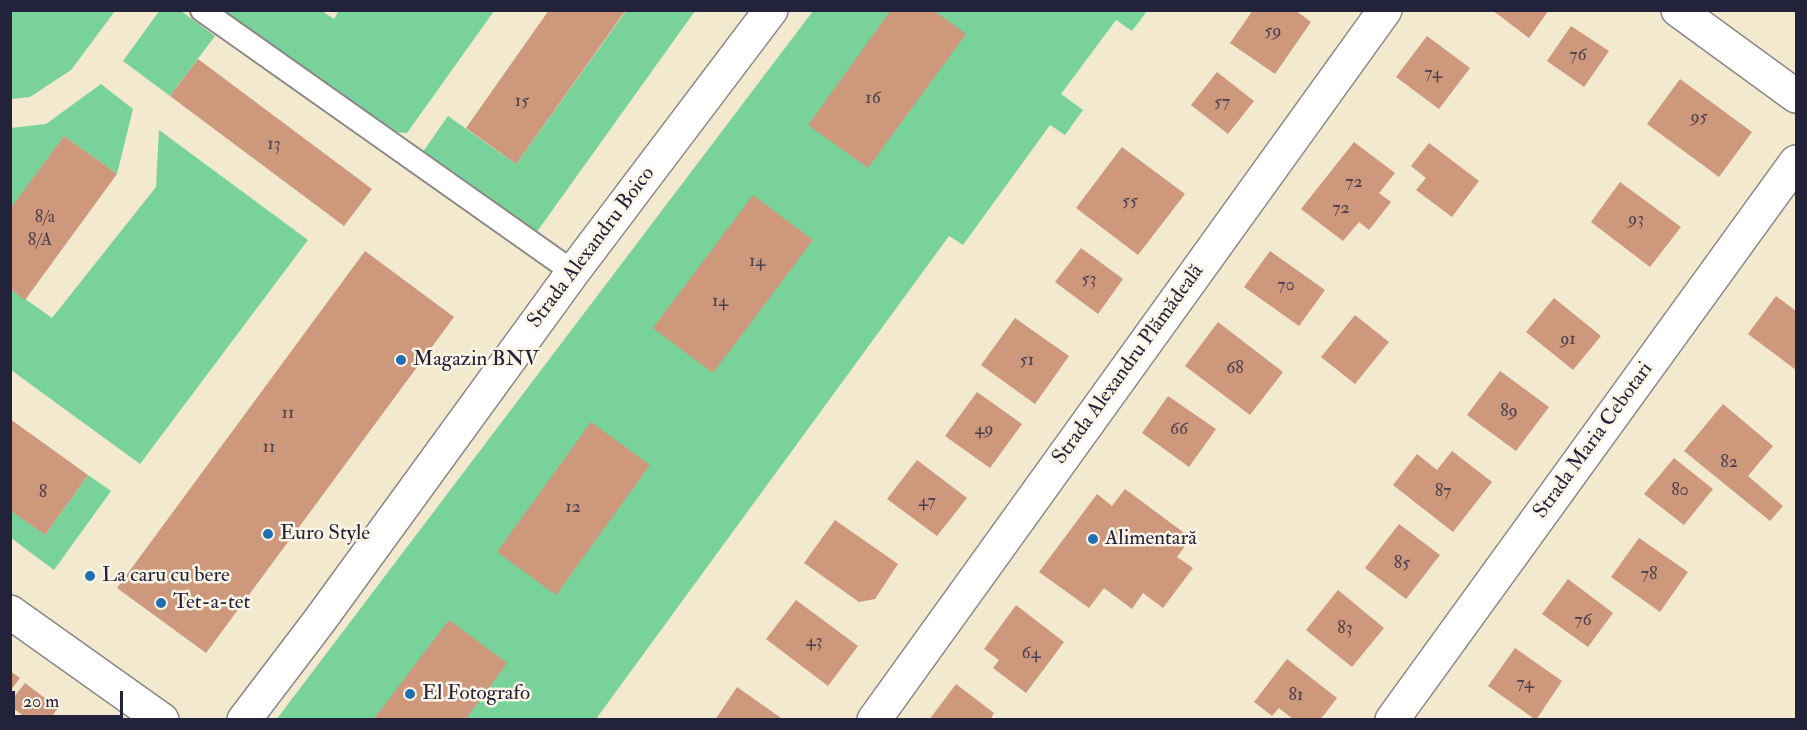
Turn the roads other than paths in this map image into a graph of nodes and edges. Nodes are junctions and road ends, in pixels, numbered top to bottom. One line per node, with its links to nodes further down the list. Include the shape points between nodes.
1 (202, 10): 7 (lane)
2 (771, 10): 7 (street, Strada Alexandru Boico)
3 (1385, 10): 11 (street, Strada Alexandru Plămădeală)
4 (1678, 10): 5 (street)
5 (1797, 96)
6 (1797, 162): 12 (street, Strada Maria Cebotari)
7 (573, 272): 10 (street, Strada Alexandru Boico)
8 (10, 612): 9 (street)
9 (162, 720)
10 (244, 720)
11 (874, 720)
12 (1392, 720)

